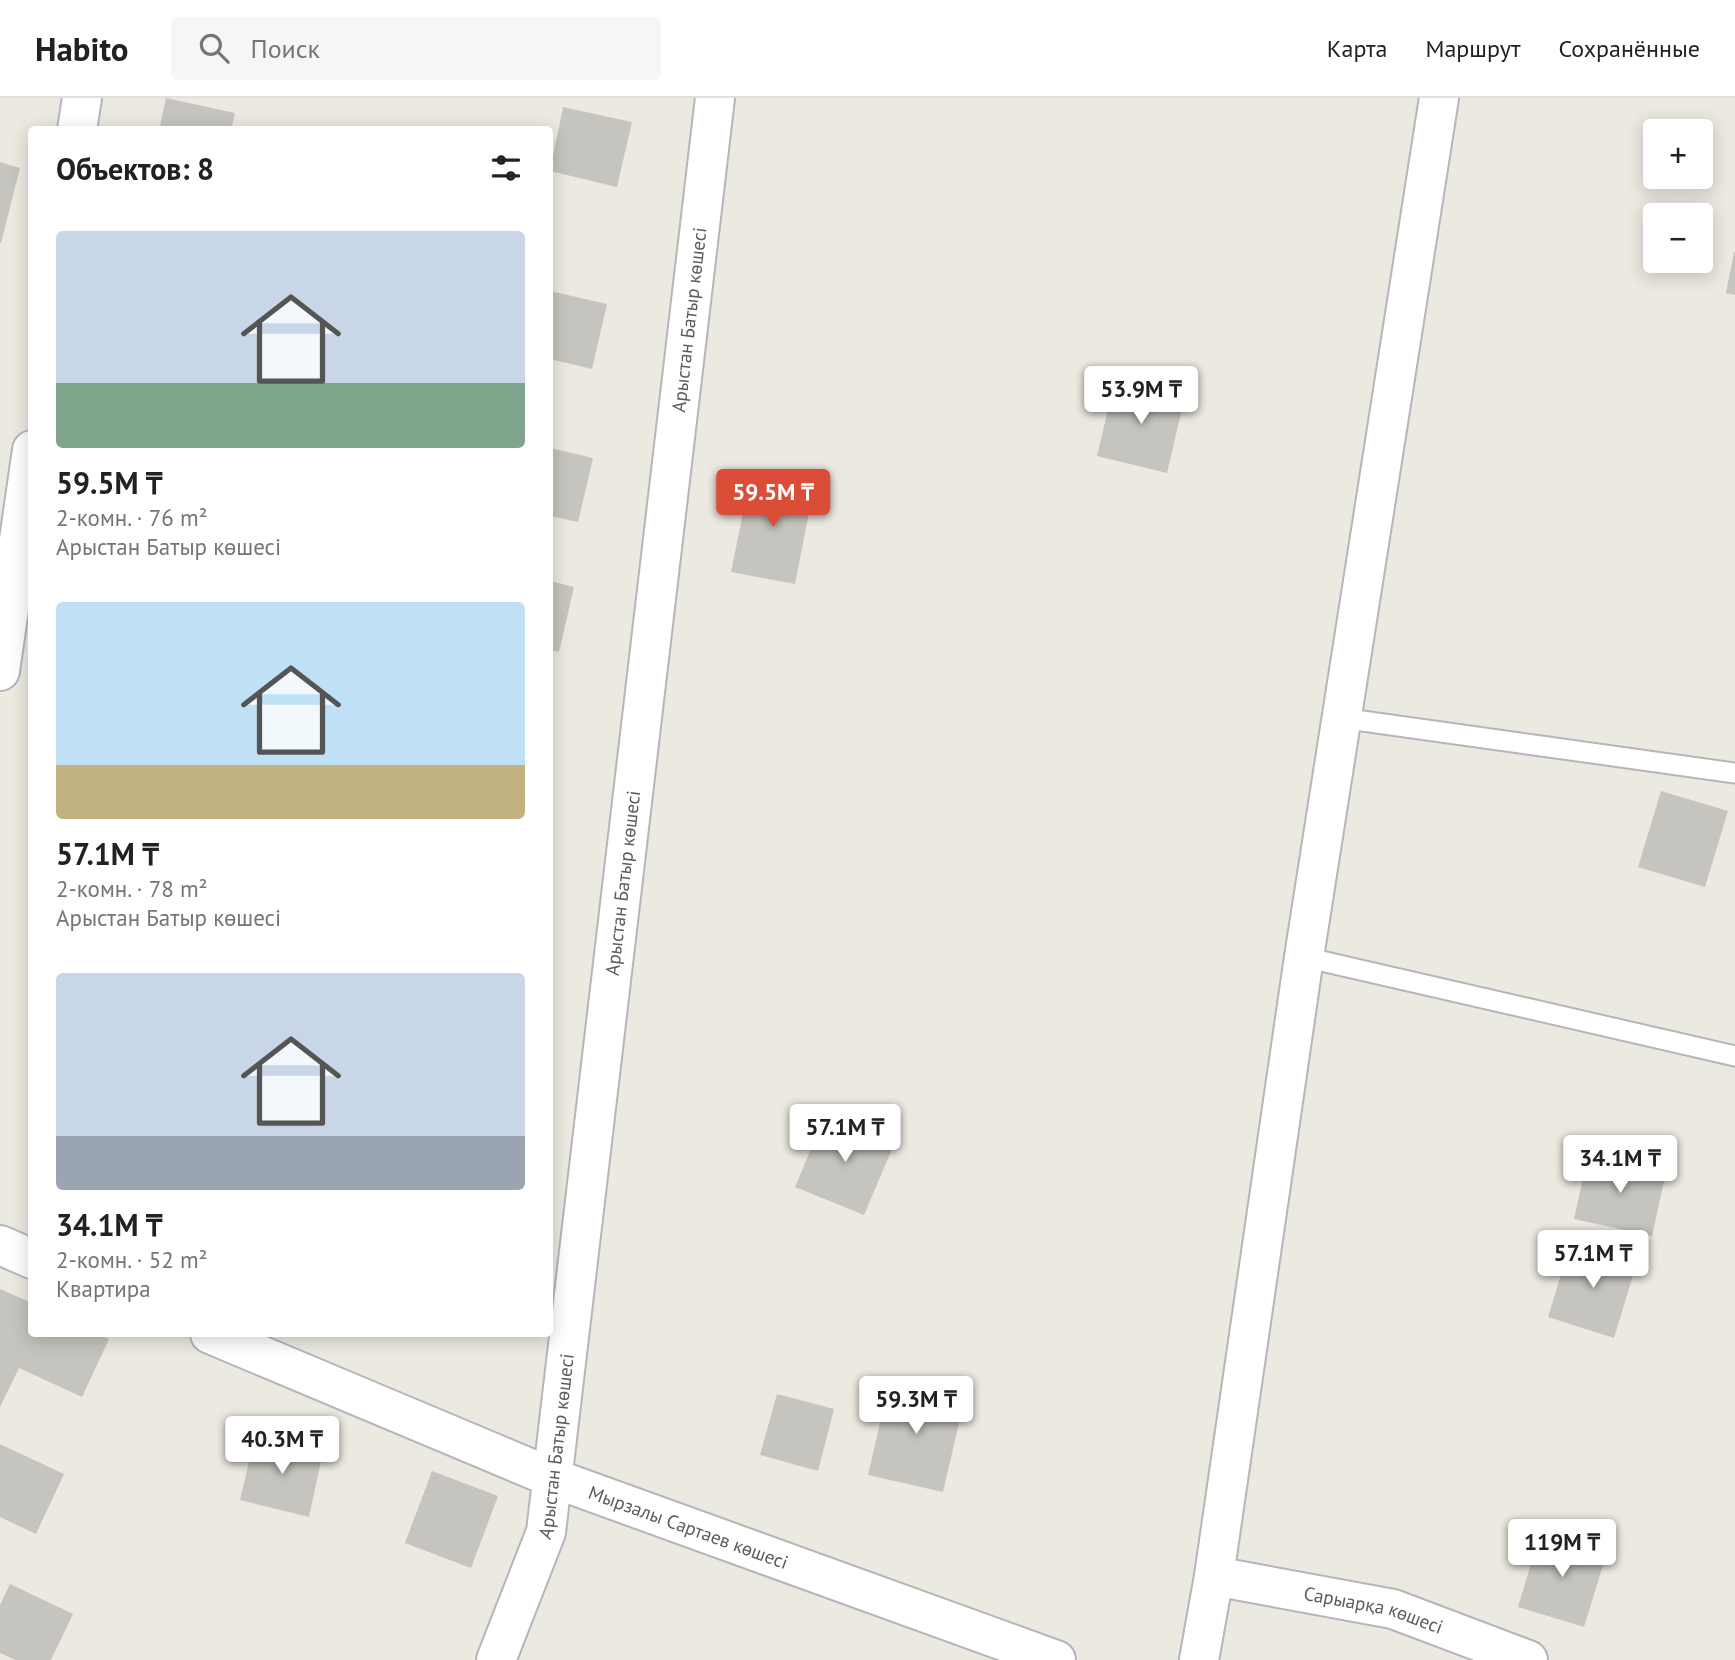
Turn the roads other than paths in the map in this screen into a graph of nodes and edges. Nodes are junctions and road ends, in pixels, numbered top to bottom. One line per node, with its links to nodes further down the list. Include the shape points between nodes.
1 (82, 98): 4 (street)
2 (715, 98): 14 (street, Арыстан Батыр көшесі)
3 (1439, 98): 7 (street)
4 (78, 126)
5 (28, 478): 6 (street)
6 (0, 671)
7 (1341, 718): 8 (lane); 9 (street)
8 (1735, 773)
9 (1304, 957): 10 (lane); 15 (street)
10 (1735, 1056)
11 (0, 1245): 12 (street)
12 (28, 1257)
13 (216, 1337): 14 (street, Мырзалы Сартаев көшесі)
14 (553, 1478): 16 (street, Арыстан Батыр көшесі, via 547,1532); 17 (street, Мырзалы Сартаев көшесі)
15 (1214, 1576): 18 (street); 19 (street, Сарыарқа көшесі, via 1393,1609)
16 (496, 1660)
17 (1056, 1660)
18 (1199, 1660)
19 (1528, 1660)

